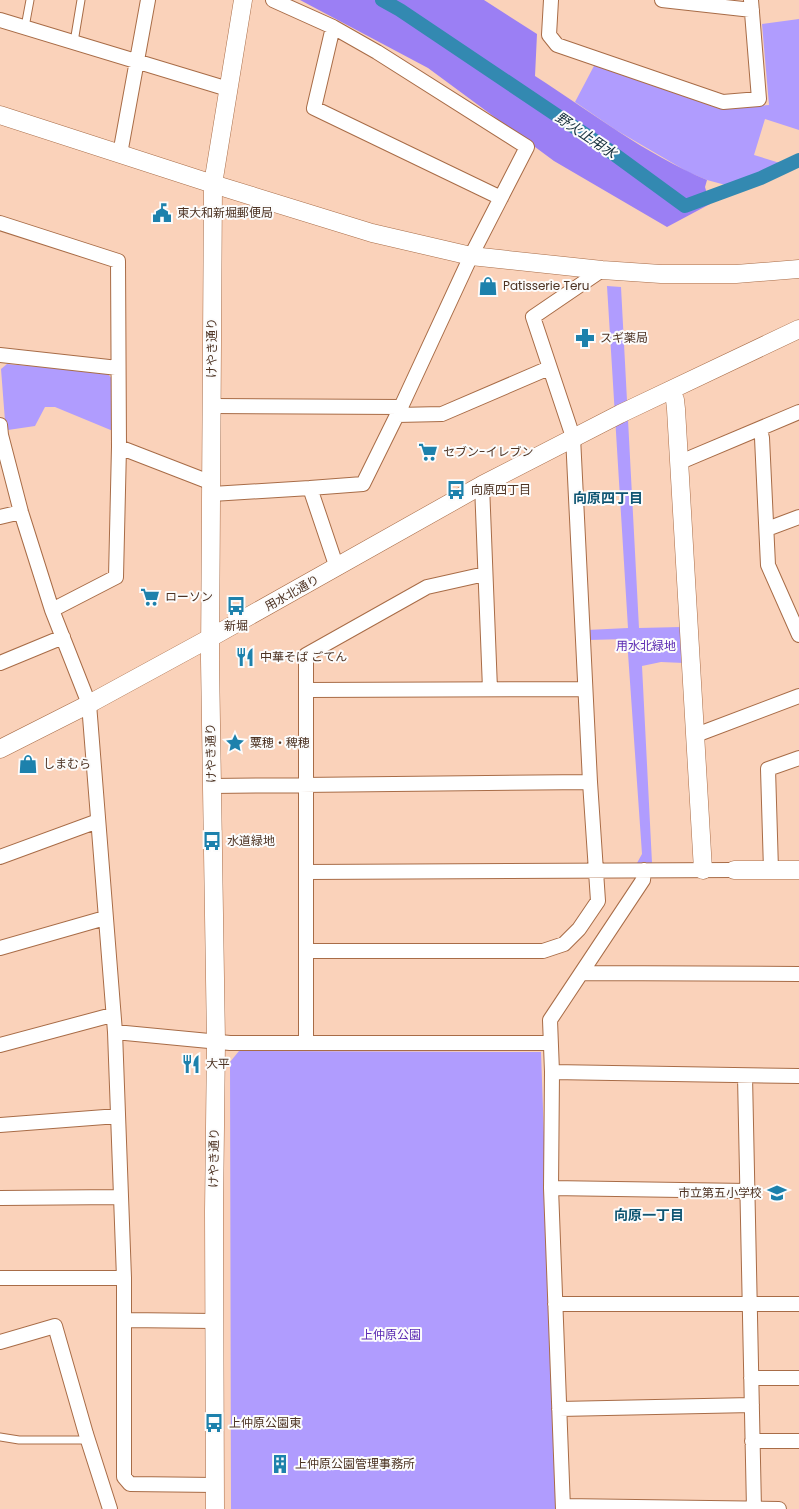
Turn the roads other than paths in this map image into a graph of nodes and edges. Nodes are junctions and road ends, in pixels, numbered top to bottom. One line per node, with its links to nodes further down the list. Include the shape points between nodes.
1 (30, 0): 11 (lane)
2 (81, 0): 12 (lane)
3 (148, 0): 13 (street)
4 (242, 0): 14 (street, けやき通り)
5 (273, 0): 10 (street)
6 (551, 0): 8 (street, via 548,35 557,45 723,102 759,99)
7 (662, 0): 8 (street)
8 (752, 5)
9 (0, 20): 11 (street)
10 (332, 27): 18 (street, via 527,146); 18 (street, via 314,108)
11 (25, 28): 12 (street)
12 (74, 42): 13 (street)
13 (137, 62): 14 (street); 16 (street)
14 (228, 89): 17 (street, けやき通り)
15 (0, 115): 16 (street)
16 (120, 154): 17 (street)
17 (213, 184): 20 (street, via 372,233); 28 (street, けやき通り)
18 (501, 198): 20 (street)
19 (0, 223): 25 (street, via 118,261)
20 (471, 256): 22 (street); 29 (street)
21 (799, 269): 22 (street, via 717,274)
22 (602, 270): 26 (street, via 533,317)
23 (799, 329): 27 (street, 用水北通り)
24 (0, 355): 25 (street)
25 (118, 368): 34 (street)
26 (549, 368): 29 (street, via 442,414); 33 (street)
27 (671, 391): 33 (street, 用水北通り); 35 (street, via 675,400)
28 (212, 406): 29 (street); 38 (street, けやき通り)
29 (399, 411): 37 (street, via 363,484)
30 (799, 412): 32 (street)
31 (0, 425): 39 (street)
32 (760, 430): 35 (street); 42 (street)
33 (578, 435): 36 (street, 用水北通り); 51 (street)
34 (119, 447): 38 (street); 45 (street, via 116,577)
35 (678, 463): 55 (street)
36 (482, 485): 43 (street, 用水北通り); 44 (street)
37 (310, 488): 38 (street); 43 (street)
38 (212, 489): 48 (street, けやき通り)
39 (21, 512): 40 (street); 45 (street)
40 (0, 517)
41 (799, 517): 42 (street)
42 (767, 529): 46 (street, via 768,565)
43 (337, 568): 48 (street, 用水北通り)
44 (485, 574): 50 (street); 52 (street, via 427,587 306,655)
45 (52, 610): 47 (street)
46 (797, 627)
47 (63, 637): 49 (street); 54 (street)
48 (210, 638): 54 (street, 用水北通り); 60 (street, けやき通り)
49 (0, 663)
50 (490, 689): 51 (street); 52 (street)
51 (585, 689): 58 (street)
52 (306, 690): 59 (street)
53 (799, 696): 55 (street)
54 (89, 704): 56 (street, 用水北通り); 61 (street)
55 (696, 735): 65 (street)
56 (0, 749)
57 (799, 758): 67 (street, via 768,769)
58 (590, 782): 59 (street); 63 (street)
59 (306, 785): 60 (street); 69 (street)
60 (211, 786): 77 (street, けやき通り)
61 (98, 821): 62 (street); 70 (street)
62 (0, 857)
63 (595, 870): 64 (street); 69 (street); 72 (street, via 598,901 564,944 543,951)
64 (644, 870): 65 (street); 73 (street, via 643,880)
65 (703, 870): 66 (street)
66 (734, 870): 67 (street)
67 (771, 870): 68 (street)
68 (799, 870)
69 (306, 872): 72 (street)
70 (105, 918): 71 (street); 75 (street)
71 (0, 948)
72 (306, 951): 78 (street)
73 (582, 973): 74 (street); 79 (street, via 550,1020)
74 (799, 974)
75 (112, 1015): 76 (street); 80 (street)
76 (115, 1032): 77 (street); 84 (street)
77 (216, 1042): 78 (street); 96 (street, けやき通り)
78 (306, 1042): 79 (street)
79 (550, 1043): 81 (street)
80 (0, 1045)
81 (552, 1072): 82 (street); 86 (street)
82 (745, 1076): 83 (street); 87 (street)
83 (799, 1076)
84 (118, 1116): 85 (street); 88 (street)
85 (0, 1125)
86 (551, 1188): 87 (street); 92 (street)
87 (747, 1191): 93 (street)
88 (122, 1197): 89 (street); 91 (street)
89 (0, 1198)
90 (0, 1278): 91 (street)
91 (124, 1278): 95 (street)
92 (555, 1304): 93 (street); 101 (street)
93 (750, 1304): 94 (street); 98 (street)
94 (799, 1304)
95 (125, 1320): 96 (street); 106 (street, via 124,1476 130,1484)
96 (214, 1320): 106 (street, けやき通り)
97 (0, 1342): 103 (street, via 54,1326)
98 (751, 1378): 99 (street); 100 (street)
99 (799, 1378)
100 (752, 1405): 101 (street); 104 (street)
101 (559, 1409): 107 (street)
102 (0, 1437): 103 (lane)
103 (88, 1440): 108 (street)
104 (752, 1441): 105 (street); 110 (street)
105 (799, 1441)
106 (215, 1486): 109 (street, けやき通り)
107 (563, 1508): 110 (street)
108 (110, 1509)
109 (215, 1509)
110 (754, 1509): 111 (street)
111 (779, 1509)

